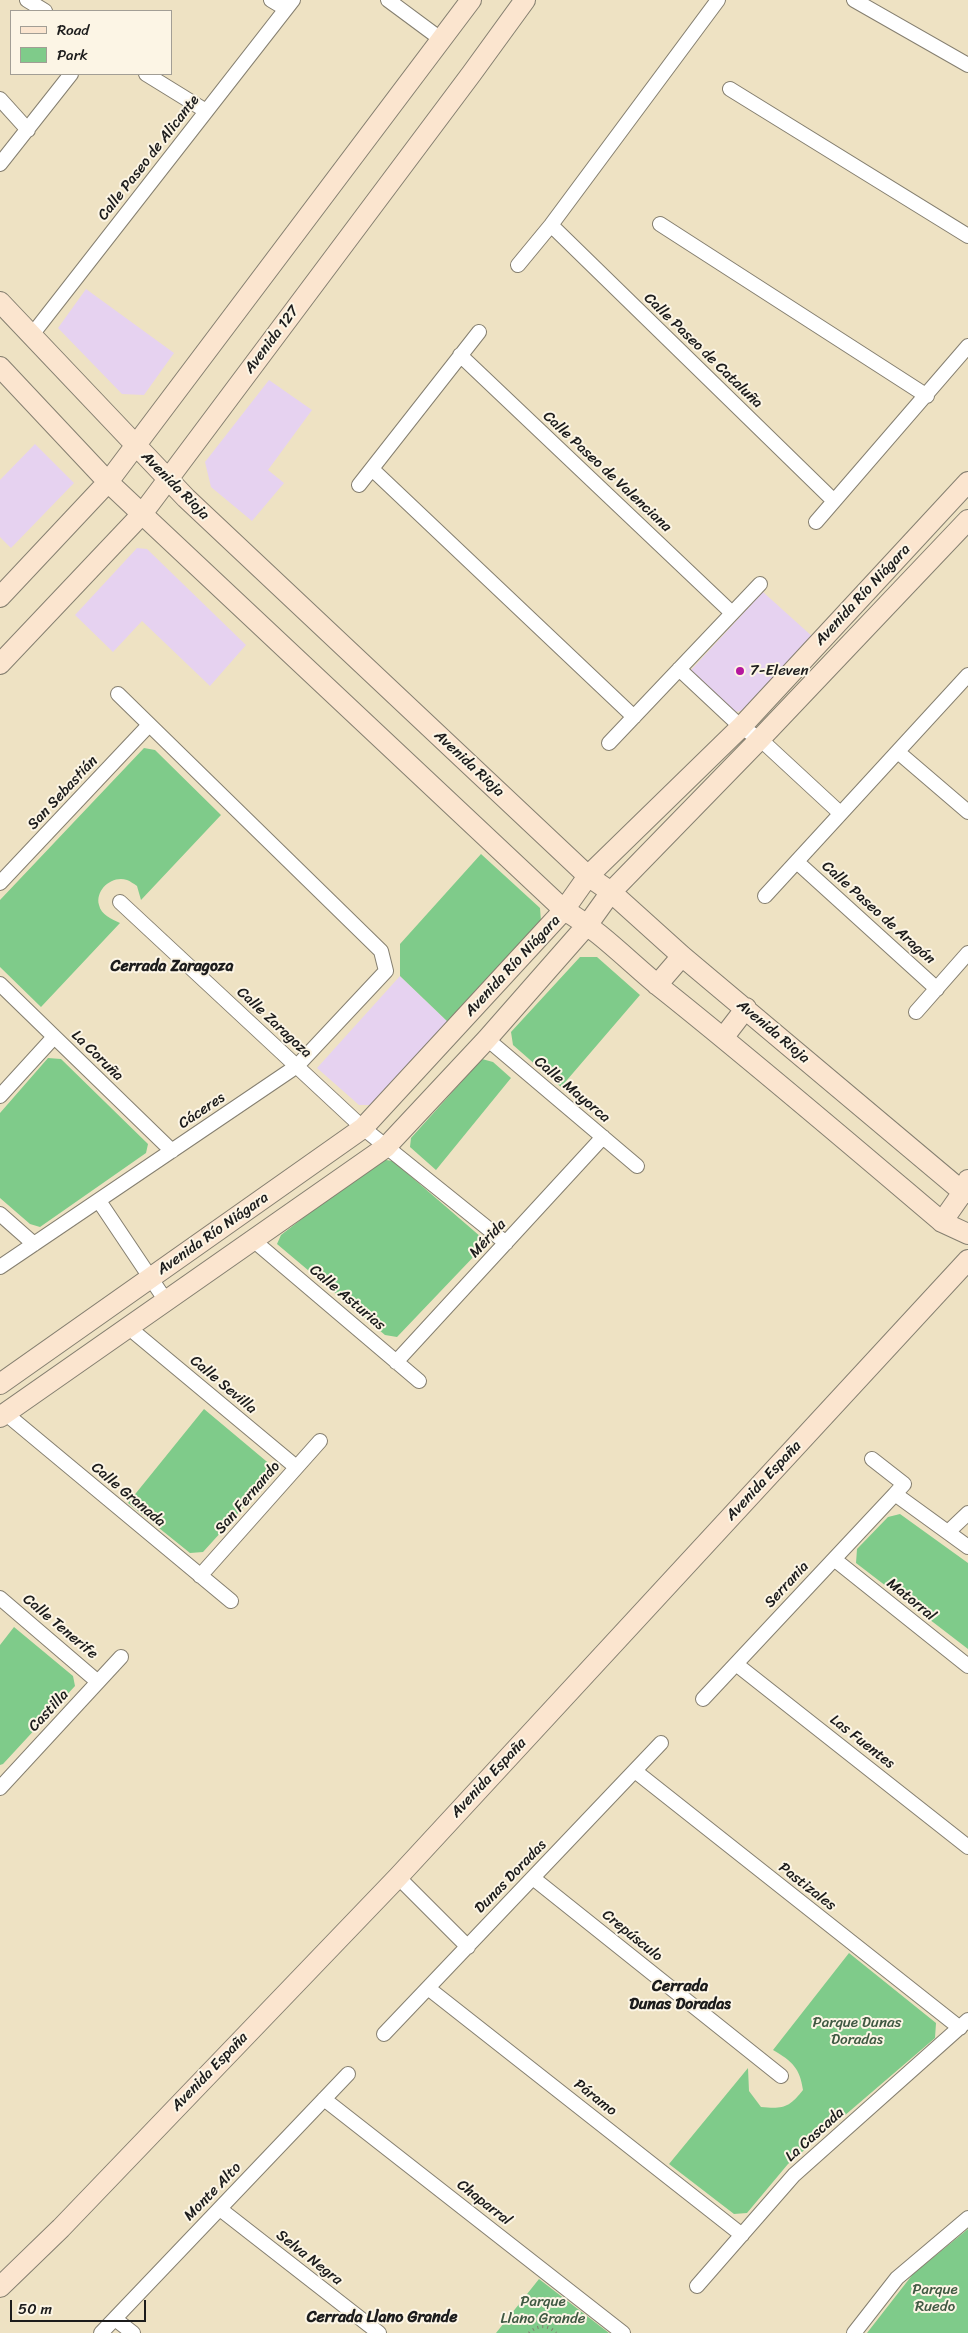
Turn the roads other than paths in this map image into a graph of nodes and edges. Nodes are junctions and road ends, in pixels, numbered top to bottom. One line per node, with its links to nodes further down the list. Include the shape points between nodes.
1 (27, 0): 9 (street)
2 (270, 0): 8 (street)
3 (388, 0): 10 (street)
4 (471, 0): 10 (main road)
5 (525, 0): 32 (main road, Avenida 127)
6 (718, 0): 20 (street)
7 (854, 0): 11 (street)
8 (289, 5): 16 (street, Calle Paseo de Alicante)
9 (43, 10)
10 (442, 40): 30 (main road)
11 (968, 65)
12 (70, 75): 17 (street)
13 (148, 75): 16 (street)
14 (730, 89): 21 (street)
15 (0, 98): 17 (street)
16 (206, 111): 25 (street, Calle Paseo de Alicante)
17 (28, 130): 18 (street)
18 (0, 164)
19 (660, 224): 29 (street)
20 (551, 225): 22 (street); 36 (street, Calle Paseo de Cataluña)
21 (968, 236)
22 (518, 265)
23 (0, 302): 25 (main road, Avenida Rioja)
24 (478, 332): 27 (street)
25 (32, 336): 30 (main road, Avenida Rioja)
26 (968, 346): 29 (street)
27 (460, 355): 31 (street); 42 (street, Calle Paseo de Valenciana)
28 (0, 367): 33 (main road)
29 (927, 396): 36 (street)
30 (136, 447): 32 (main road, Avenida Rioja); 33 (main road)
31 (372, 469): 35 (street); 47 (street)
32 (168, 479): 37 (main road, Avenida 127); 56 (main road, Avenida Rioja)
33 (108, 482): 37 (main road); 41 (main road)
34 (968, 482): 49 (main road, Avenida Río Niágara)
35 (358, 485)
36 (834, 500): 39 (street)
37 (142, 514): 43 (main road, Avenida 127); 61 (main road)
38 (968, 520): 50 (main road, Avenida Río Niágara)
39 (816, 522)
40 (760, 584): 42 (street)
41 (0, 597)
42 (732, 613): 44 (street)
43 (0, 664)
44 (679, 669): 47 (street); 49 (street)
45 (968, 675): 52 (street, Calle Paseo de Aragón)
46 (118, 694): 48 (street)
47 (634, 717): 51 (street)
48 (149, 725): 57 (street, San Sebastián); 73 (street, Cáceres, via 381,951 386,971)
49 (741, 727): 50 (street); 56 (main road, Avenida Río Niágara)
50 (760, 739): 54 (street); 58 (main road, Avenida Río Niágara)
51 (609, 743)
52 (898, 752): 53 (street); 54 (street, Calle Paseo de Aragón)
53 (968, 812)
54 (840, 813): 55 (street, Calle Paseo de Aragón)
55 (797, 862): 59 (street, Calle Paseo de Aragón); 67 (street, Calle Paseo de Aragón)
56 (588, 876): 58 (main road, Avenida Rioja); 61 (main road, Avenida Río Niágara)
57 (0, 884)
58 (611, 892): 62 (main road, Avenida Río Niágara); 64 (main road, Avenida Rioja)
59 (765, 896)
60 (120, 902): 73 (street, Calle Zaragoza)
61 (564, 910): 62 (main road); 75 (main road, Avenida Río Niágara)
62 (588, 924): 66 (main road); 72 (main road, Avenida Río Niágara)
63 (968, 953): 67 (street, Calle Paseo de Aragón)
64 (682, 956): 66 (main road); 68 (main road, Avenida Rioja)
65 (0, 984): 70 (street, La Coruña)
66 (658, 985): 71 (main road)
67 (937, 989): 69 (street, Calle Paseo de Aragón)
68 (746, 1008): 71 (main road); 80 (main road, Avenida Rioja)
69 (916, 1012)
70 (54, 1037): 74 (street); 78 (street, La Coruña)
71 (723, 1038): 83 (main road)
72 (487, 1039): 76 (street, Calle Mayorca); 77 (main road, Avenida Río Niágara)
73 (297, 1066): 75 (street, Calle Zaragoza); 78 (street, Cáceres)
74 (0, 1096)
75 (363, 1128): 77 (street, Calle Zaragoza); 90 (main road, Avenida Río Niágara)
76 (603, 1137): 79 (street, Calle Mayorca); 86 (street, Mérida)
77 (386, 1147): 85 (main road, Avenida Río Niágara); 86 (street, Calle Zaragoza)
78 (172, 1151): 81 (street, Cáceres)
79 (637, 1166)
80 (966, 1188): 83 (main road)
81 (99, 1201): 87 (street, Cáceres); 90 (street)
82 (0, 1214): 87 (street)
83 (942, 1222): 84 (main road)
84 (968, 1234)
85 (253, 1240): 91 (main road, Avenida Río Niágara); 93 (street, Calle Asturias)
86 (506, 1243): 93 (street, Mérida)
87 (34, 1244): 89 (street, Cáceres)
88 (968, 1260): 117 (main road, Avenida España)
89 (0, 1267)
90 (150, 1278): 91 (street); 95 (main road, Avenida Río Niágara)
91 (166, 1301): 92 (main road, Avenida Río Niágara)
92 (128, 1327): 96 (main road, Avenida Río Niágara); 99 (street, Calle Sevilla)
93 (396, 1362): 94 (street, Calle Asturias)
94 (419, 1381)
95 (0, 1384)
96 (3, 1415): 105 (street, Calle Granada)
97 (320, 1441): 99 (street, San Fernando)
98 (872, 1459): 100 (street, via 904,1484)
99 (296, 1467): 105 (street, San Fernando)
100 (895, 1494): 102 (street); 104 (street, Serrania)
101 (968, 1513): 102 (street)
102 (948, 1532): 103 (street)
103 (968, 1547)
104 (834, 1559): 109 (street, Serrania); 110 (street, Matorral)
105 (200, 1576): 107 (street, Calle Granada)
106 (0, 1598): 111 (street, Calle Tenerife)
107 (231, 1601)
108 (121, 1657): 111 (street, Castilla)
109 (736, 1664): 112 (street, Serrania); 116 (street, Las Fuentes)
110 (968, 1666)
111 (98, 1682): 115 (street, Castilla)
112 (703, 1699)
113 (661, 1743): 114 (street, Dunas Doradas)
114 (635, 1771): 118 (street, Dunas Doradas); 121 (street, Pastizales)
115 (0, 1788)
116 (966, 1843)
117 (398, 1877): 119 (street); 130 (main road, Avenida España, via 61,2228)
118 (533, 1878): 119 (street, Dunas Doradas); 124 (street, Crepúsculo)
119 (468, 1947): 120 (street, Dunas Doradas)
120 (428, 1988): 122 (street, Dunas Doradas); 128 (street, Páramo)
121 (964, 2024): 128 (street, La Cascada, via 794,2175)
122 (384, 2034)
123 (348, 2074): 125 (street, Monte Alto)
124 (781, 2076)
125 (324, 2099): 126 (street, Monte Alto); 135 (street, Chaparral)
126 (220, 2209): 131 (street, Monte Alto); 134 (street, Selva Negra)
127 (968, 2218): 136 (street, via 897,2278)
128 (742, 2235): 129 (street, La Cascada)
129 (698, 2286)
130 (0, 2287)
131 (115, 2318): 132 (street, Monte Alto); 133 (street)
132 (101, 2333)
133 (133, 2333)
134 (378, 2333)
135 (623, 2333)
136 (854, 2333)

